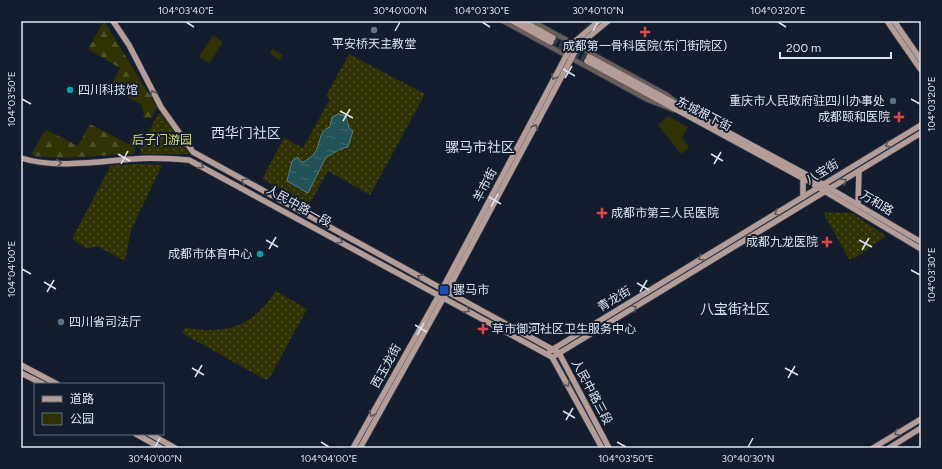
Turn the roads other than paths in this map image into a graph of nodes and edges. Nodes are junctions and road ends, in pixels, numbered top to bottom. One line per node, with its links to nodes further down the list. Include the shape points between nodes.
1 (113, 21): 18 (main road, 人民中路一段, one-way to 1, via 161,108 129,45)
2 (503, 21): 11 (street, 东城根下街)
3 (513, 21): 4 (main road, via 552,40)
4 (522, 21)
5 (532, 21): 10 (street, 东城根下街)
6 (599, 21): 10 (main road)
7 (608, 21): 10 (main road)
8 (887, 21): 14 (main road)
9 (894, 21): 13 (main road)
10 (575, 44): 11 (main road, 羊市街); 15 (street, 东城根下街, via 667,95)
11 (569, 57): 15 (street, 东城根下街, via 648,100); 31 (main road, 羊市街)
12 (588, 59): 15 (main road)
13 (921, 60)
14 (921, 70)
15 (682, 110): 22 (main road, 东城根下街); 23 (main road, 东城根下街)
16 (921, 125): 23 (main road, 八宝街, one-way to 23)
17 (921, 133): 21 (main road, 八宝街)
18 (193, 152): 20 (main road); 31 (main road, 人民中路一段, one-way to 18)
19 (21, 158): 20 (main road, 人民中路一段, one-way to 20, via 45,164 135,158)
20 (189, 160): 32 (main road, 人民中路一段, one-way to 32)
21 (860, 171): 24 (main road, 八宝街, one-way to 21); 27 (main road)
22 (803, 179): 23 (main road, 东城根下街); 26 (main road)
23 (821, 186): 24 (main road, 万和路); 25 (main road, 东城根下街); 26 (main road, 八宝街)
24 (831, 188): 25 (main road, 八宝街); 27 (main road, 万和路)
25 (826, 192): 29 (main road, 八宝街); 30 (main road, 万和路)
26 (803, 197): 28 (main road, 八宝街, one-way to 28)
27 (858, 204): 30 (main road, 万和路)
28 (734, 238): 33 (main road, 青龙街, one-way to 33)
29 (738, 244): 35 (main road, 青龙街, one-way to 29)
30 (920, 245)
31 (445, 290): 32 (main road, 羊市街); 33 (main road, 人民中路一段)
32 (442, 296): 34 (main road, 人民中路一段, one-way to 34); 47 (main road, 西玉龙街, one-way to 47); 48 (main road, 西玉龙街)
33 (552, 349): 34 (main road, 青龙街); 35 (main road, 人民中路三段)
34 (546, 353): 36 (main road, 人民中路三段)
35 (559, 353): 36 (main road, 青龙街); 50 (main road, 人民中路三段)
36 (552, 357): 49 (main road, 人民中路三段, one-way to 49)
37 (21, 365): 40 (main road)
38 (21, 373): 39 (main road)
39 (41, 383)
40 (55, 383)
41 (921, 419): 51 (main road, one-way to 51)
42 (921, 428): 52 (main road)
43 (138, 435): 45 (main road)
44 (152, 435): 46 (main road)
45 (161, 448)
46 (175, 448)
47 (353, 448)
48 (360, 448)
49 (602, 448)
50 (609, 448)
51 (873, 448)
52 (889, 448)

